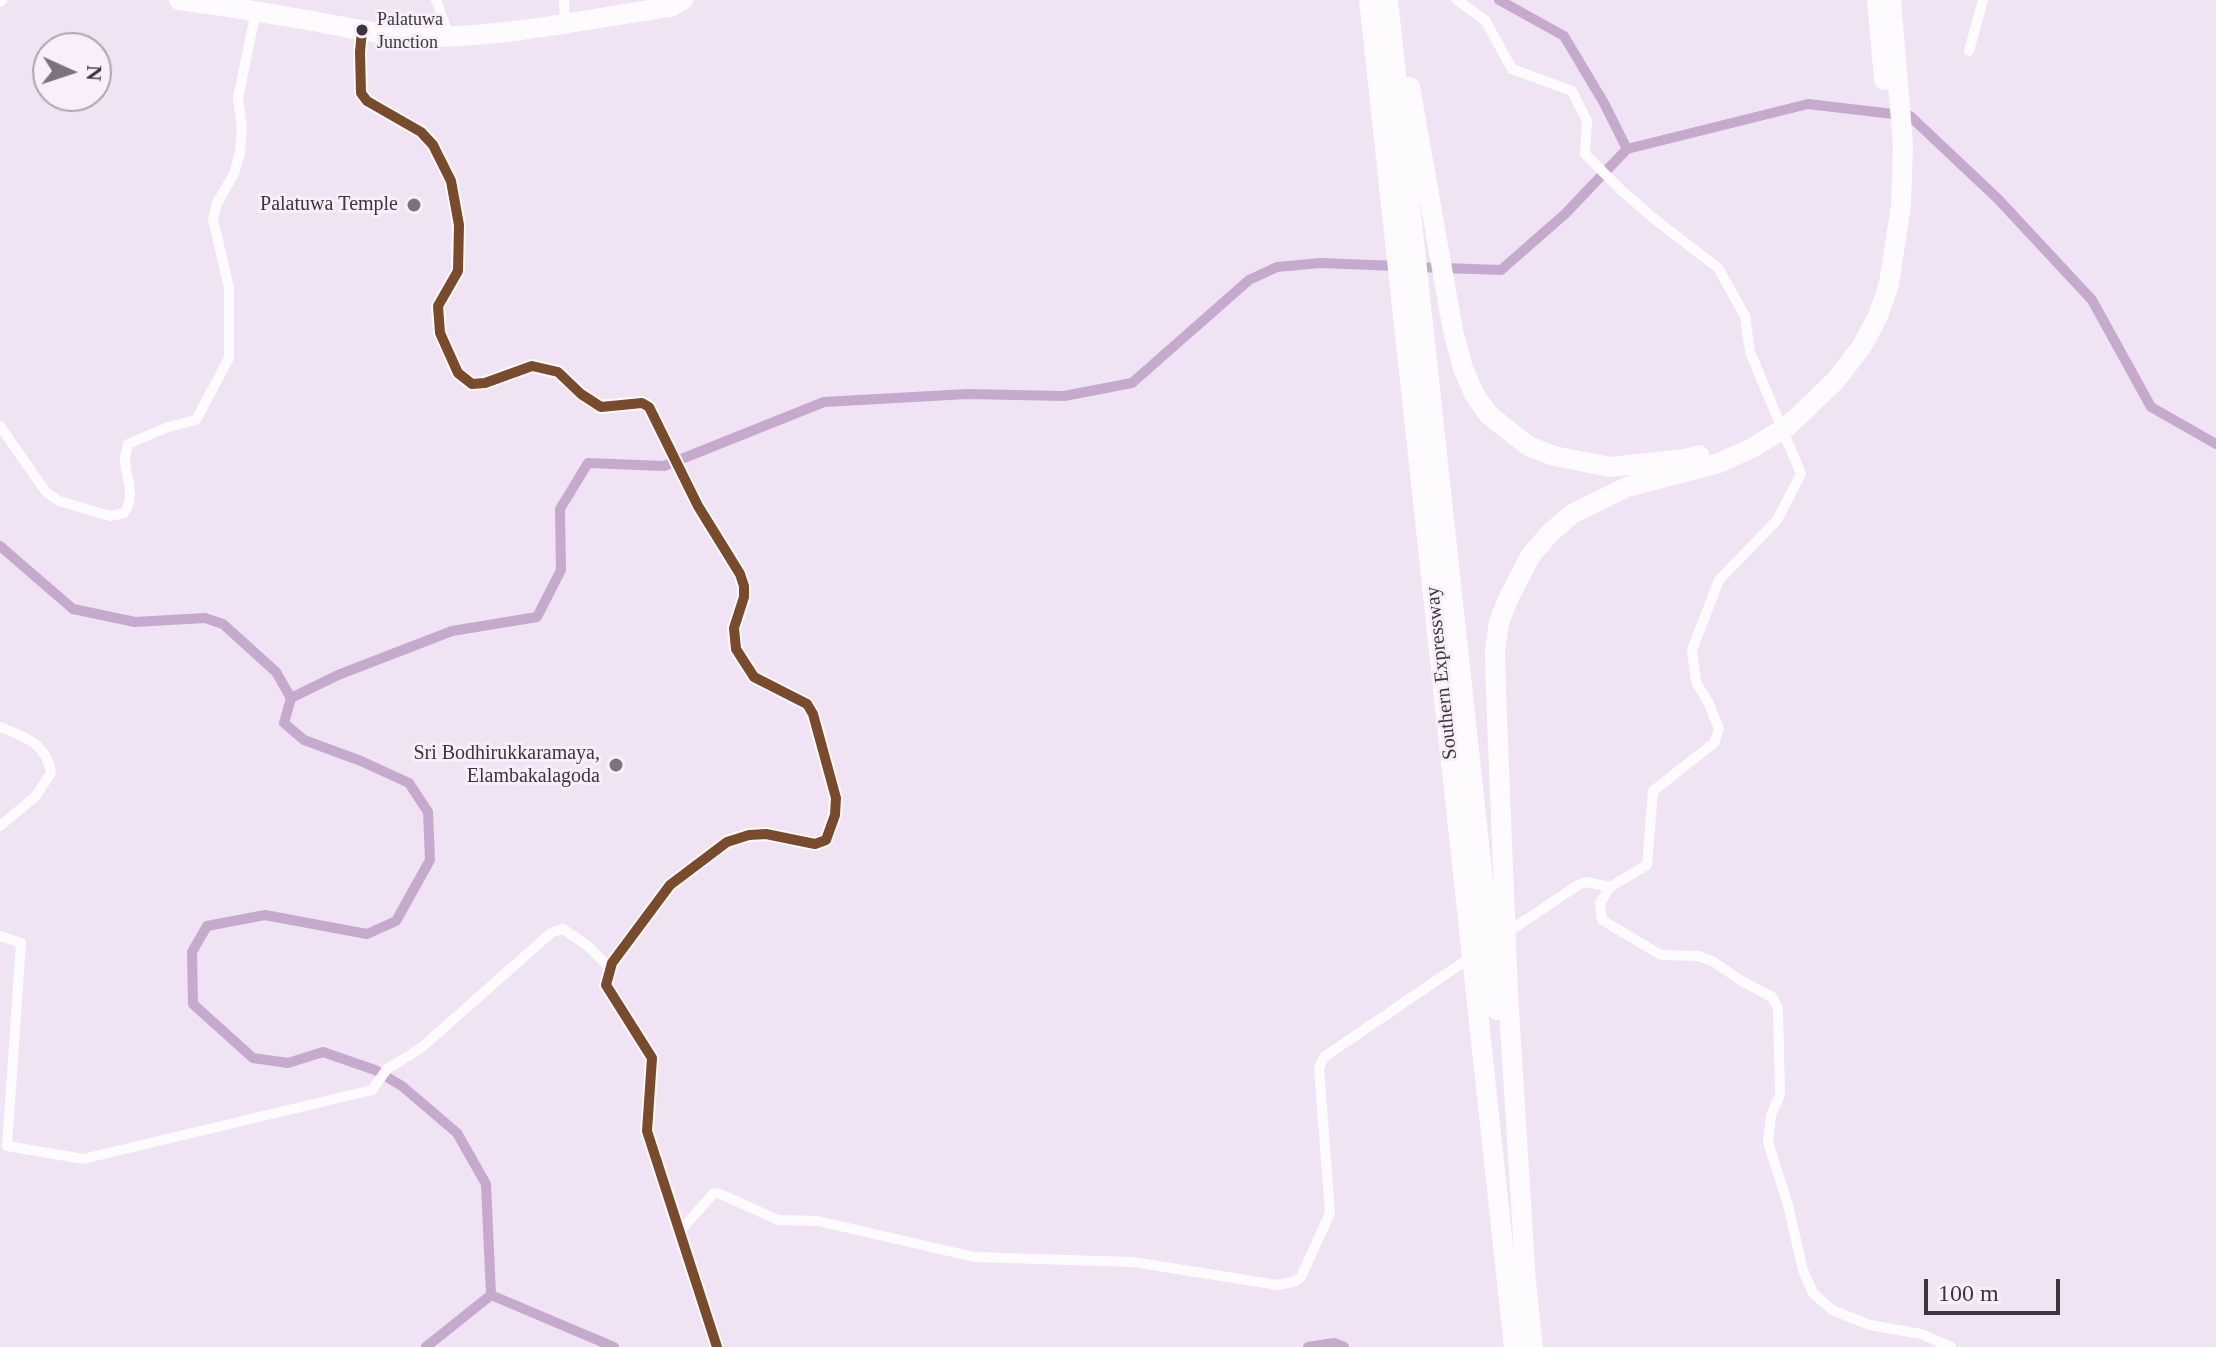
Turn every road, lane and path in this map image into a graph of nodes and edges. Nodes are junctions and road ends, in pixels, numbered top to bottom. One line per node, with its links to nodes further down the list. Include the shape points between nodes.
1 (179, 0): 10 (highway)
2 (436, 0): 13 (street)
3 (564, 0): 11 (street)
4 (683, 0): 11 (highway, via 670,7)
5 (1369, 0): 24 (highway, Southern Expressway)
6 (1391, 0): 9 (highway, via 1453,331 1474,394 1488,414 1528,446 1610,467 1686,459 1749,436 1818,382 1863,320 1888,245 1893,155); 22 (highway, Southern Expressway)
7 (1457, 0): 18 (street, via 1485,20 1512,69 1572,91 1587,121 1585,154 1718,268 1745,316 1750,352 1801,474 1777,520 1719,580 1692,650 1696,682 1719,729 1714,743 1653,791 1647,865)
8 (1983, 0): 14 (street)
9 (1885, 9): 22 (highway, via 1903,144 1901,205 1889,284 1862,346 1836,380 1788,426 1752,448 1719,463 1627,487 1572,514 1531,555 1499,622 1496,692 1508,993)
10 (256, 11): 12 (highway); 15 (street, via 238,98 240,153 213,219 229,288 229,358 196,420 128,444 129,506 110,516 46,492)
11 (565, 22): 13 (highway)
12 (362, 30): 13 (highway); 20 (street, via 361,93 421,132 451,181 459,225 458,271 438,306 440,333 458,373 472,384 485,383 532,366 558,372 601,407 649,407 698,506 740,574 744,597 734,628 736,649 754,677 807,704 833,783 835,815 826,840 815,844 766,834 727,842 670,885)
13 (449, 36)
14 (1969, 51)
15 (0, 426)
16 (0, 727): 17 (street, via 41,747 51,773 35,797)
17 (0, 826)
18 (1610, 887): 21 (street, via 1578,885 1324,1057 1319,1068 1330,1213 1301,1277 1293,1282 1278,1285 1133,1262 974,1257 818,1221 778,1220 718,1193); 26 (street, via 1600,903 1602,920 1661,955 1714,962 1772,997 1778,1008 1780,1095 1768,1142 1813,1293 1832,1310 1870,1325 1921,1334)
19 (0, 936): 20 (street, via 21,943 7,1146 83,1159 372,1090 387,1069 421,1048 552,932 563,929 606,964)
20 (612, 963): 21 (street, via 606,985 652,1058 647,1131)
21 (679, 1232): 23 (street)
22 (1526, 1284): 25 (highway, Southern Expressway)
23 (717, 1347)
24 (1514, 1347)
25 (1533, 1347)
26 (1951, 1347)

